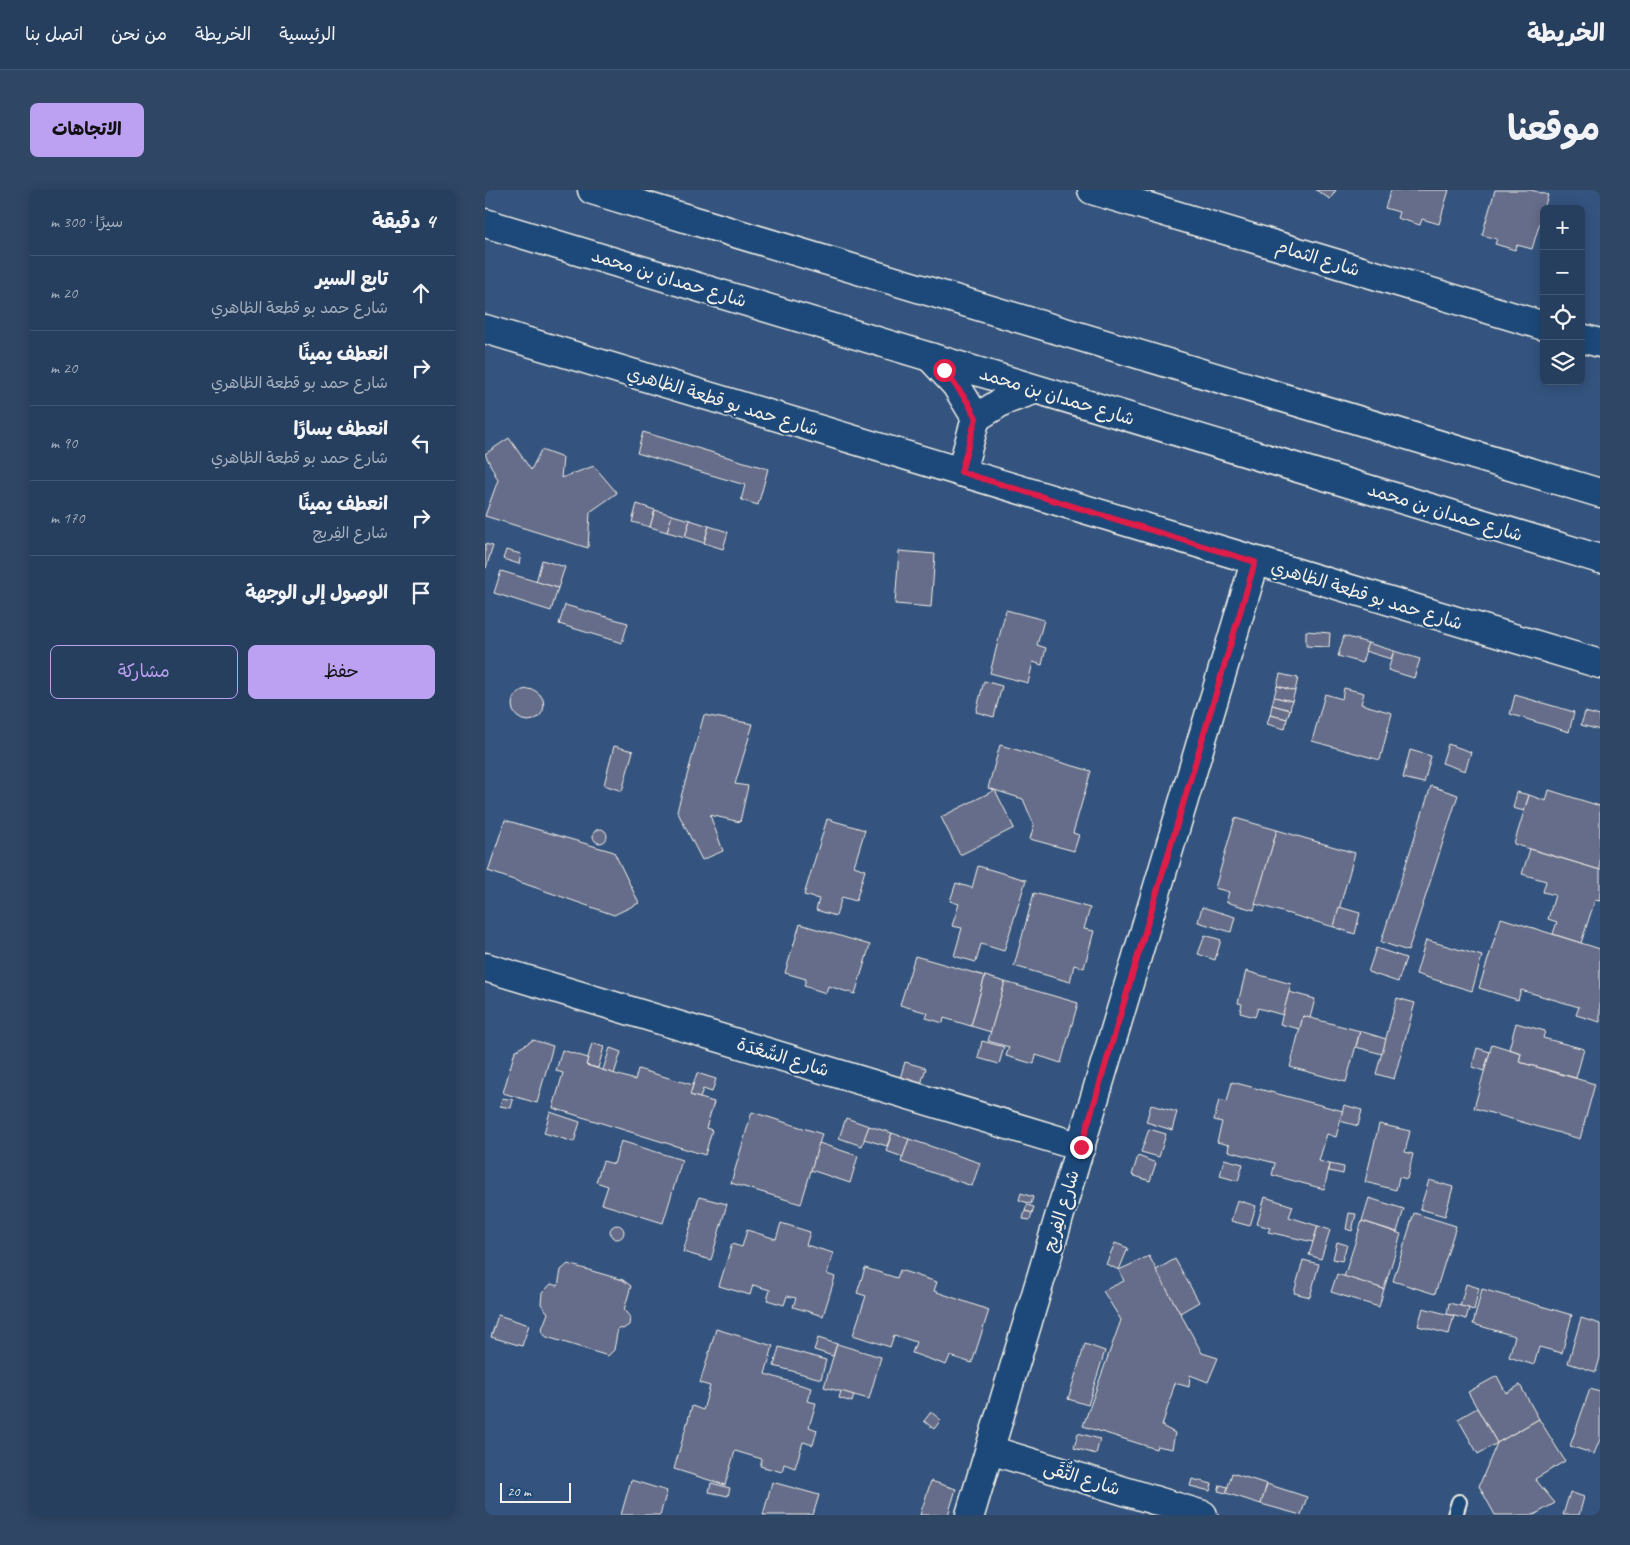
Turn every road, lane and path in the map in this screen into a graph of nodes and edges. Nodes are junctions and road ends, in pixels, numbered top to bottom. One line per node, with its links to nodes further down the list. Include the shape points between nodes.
1 (592, 190): 12 (street)
2 (1092, 190): 4 (street, شارع الثمام)
3 (485, 223): 8 (street, شارع حمدان بن محمد)
4 (1540, 325)
5 (485, 329): 11 (street, شارع حمد بو قطعة الظاهري)
6 (1585, 339): 7 (street)
7 (1600, 343)
8 (930, 356): 9 (street, شارع حمدان بن محمد); 10 (street, via 956,385)
9 (1034, 390): 10 (street, via 1003,401); 13 (street, شارع حمدان بن محمد)
10 (976, 418): 11 (street)
11 (961, 472): 14 (street, شارع حمد بو قطعة الظاهري)
12 (1600, 493)
13 (1600, 559)
14 (1255, 562): 15 (street, شارع حمد بو قطعة الظاهري); 17 (street, شارع الفِريج)
15 (1600, 664)
16 (485, 967): 17 (street, شارع السُّعْدَة)
17 (1081, 1147): 18 (street, شارع الفِريج)
18 (990, 1450): 19 (street, شارع الفِريج); 20 (street, شارع التُّقَى)
19 (970, 1515)
20 (1203, 1515)

